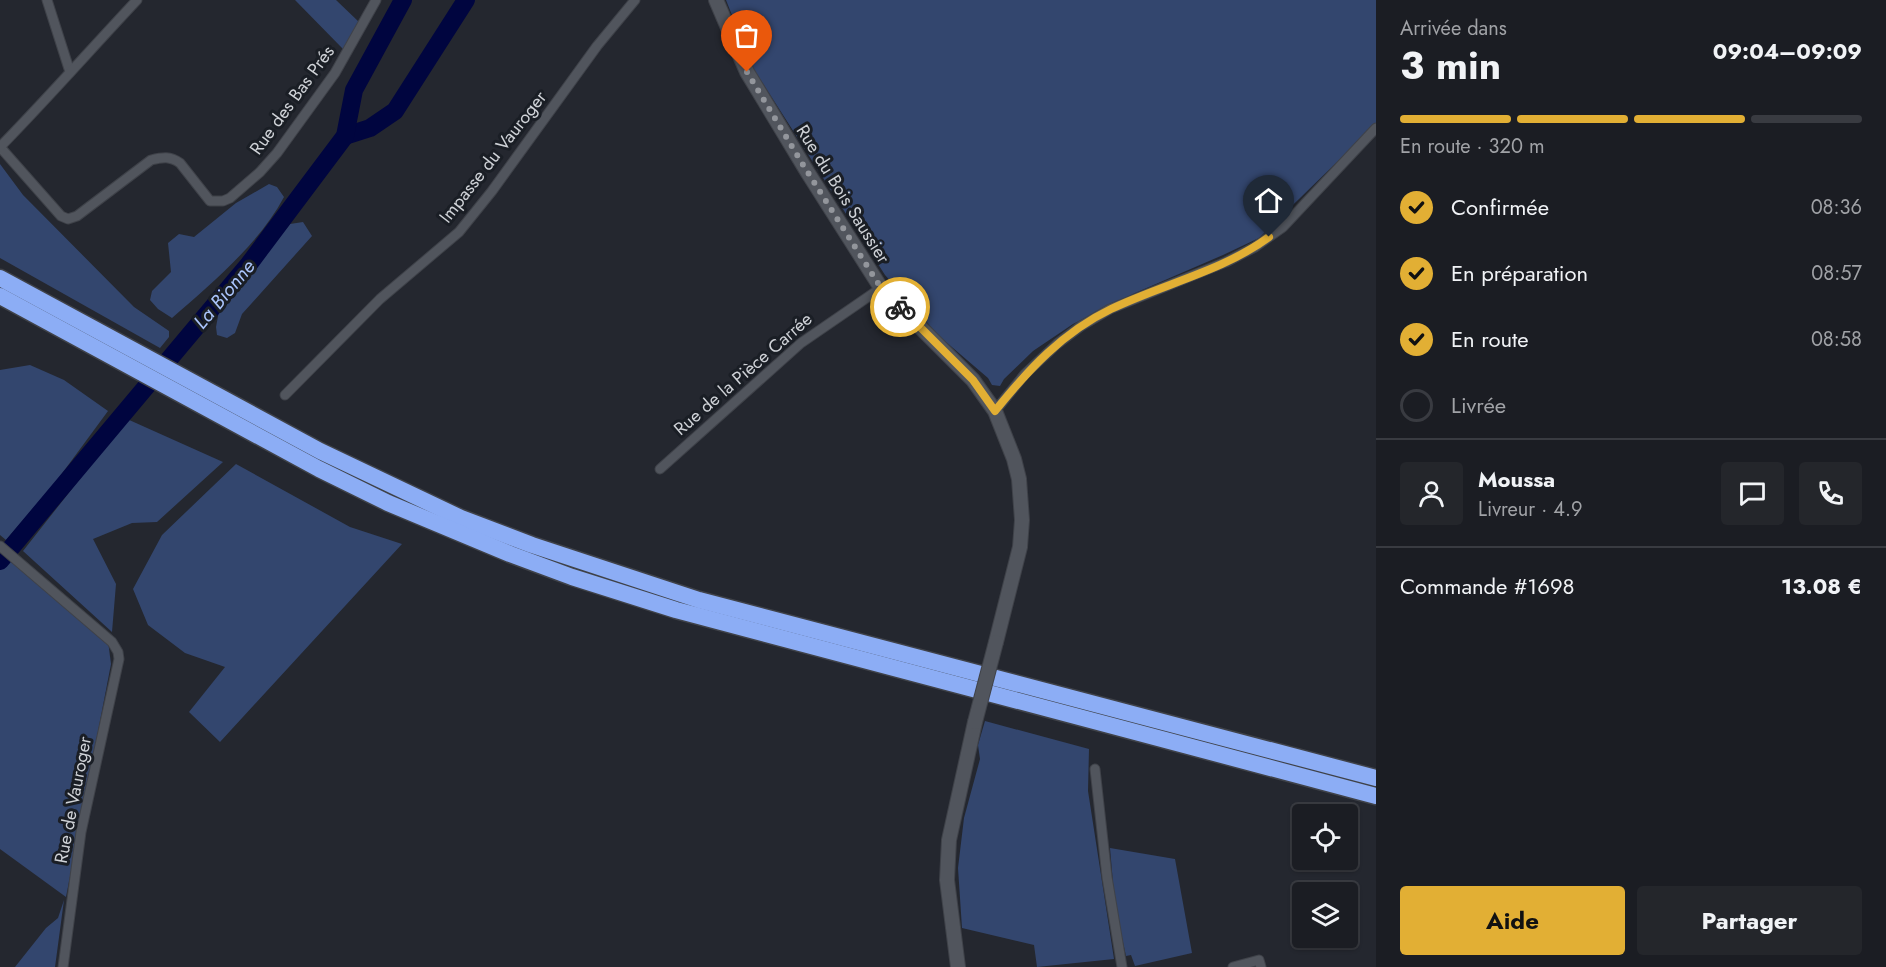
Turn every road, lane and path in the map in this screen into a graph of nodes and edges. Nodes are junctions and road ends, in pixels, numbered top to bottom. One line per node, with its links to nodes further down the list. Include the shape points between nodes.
1 (47, 0): 6 (street)
2 (137, 0): 6 (street)
3 (376, 0): 8 (street, Rue des Bas Prés, via 335,73 279,150 260,172 223,201 210,201 180,163 163,156 151,160 68,219 61,216)
4 (635, 0): 14 (street, Impasse du Vauroger, via 459,232 380,299)
5 (716, 0): 10 (street, Rue du Bois Saussier, via 747,72)
6 (70, 72): 8 (street)
7 (1376, 128): 15 (street, via 1274,234 1226,262 1110,309 1081,326 1025,374)
8 (0, 147)
9 (0, 278): 12 (highway)
10 (881, 288): 15 (street, Rue du Bois Saussier, via 973,380); 16 (street, Rue de la Pièce Carrée, via 801,343)
11 (0, 296): 12 (highway)
12 (144, 365): 13 (highway)
13 (167, 377): 19 (highway, via 461,518 592,566 699,600); 20 (highway, via 319,469 388,503 572,577 687,613)
14 (285, 395)
15 (995, 411): 22 (street, Rue du Bois Saussier, bridge, via 1019,479 1022,520 1020,547 949,840 947,880)
16 (660, 469)
17 (0, 546): 21 (street, Rue de Vauroger, via 112,642 118,652 81,832)
18 (1095, 769): 23 (street)
19 (1376, 778)
20 (1376, 796)
21 (63, 967)
22 (958, 967)
23 (1122, 967)
24 (1233, 967): 25 (street, via 1259,960)
25 (1261, 967)

